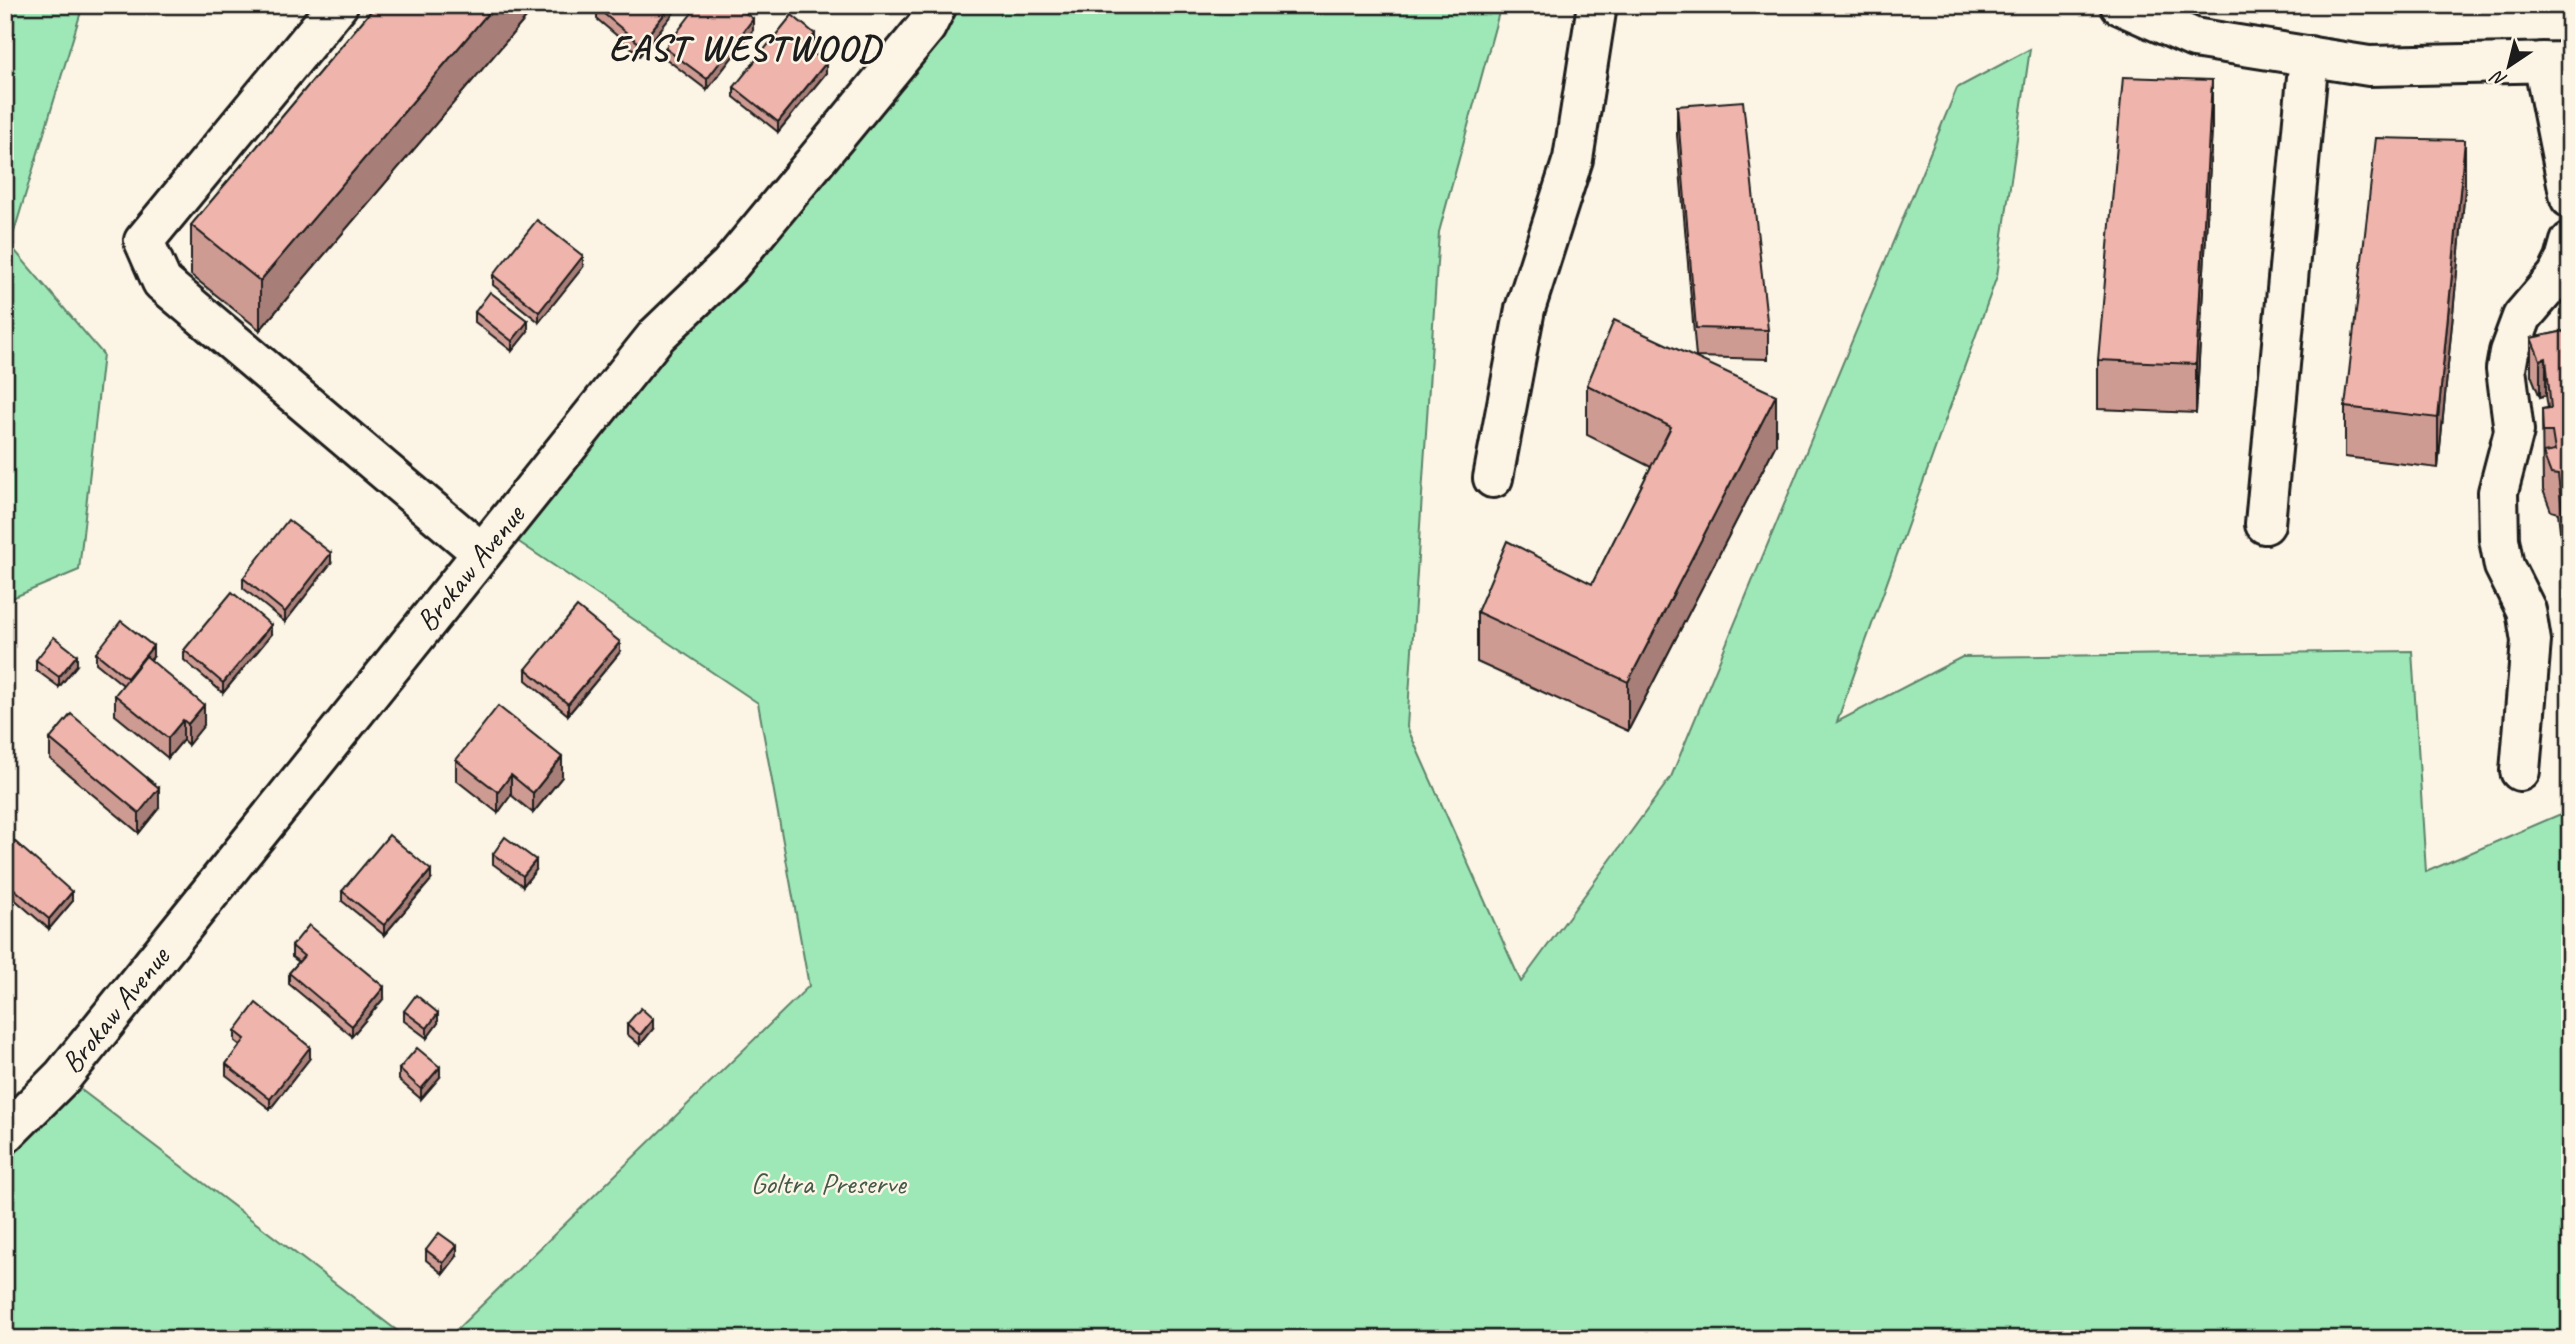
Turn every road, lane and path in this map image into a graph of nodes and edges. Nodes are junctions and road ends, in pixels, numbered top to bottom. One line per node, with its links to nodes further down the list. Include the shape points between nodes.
1 (338, 5): 11 (street, via 144,241 162,282)
2 (937, 5): 11 (street, Brokaw Avenue, via 926,27 729,267 657,335)
3 (1597, 5): 9 (street, via 1573,159 1525,309)
4 (2120, 5): 5 (street, via 2194,38)
5 (2309, 56): 6 (street, via 2370,66); 10 (street)
6 (2556, 61): 7 (street)
7 (2570, 198)
8 (2570, 242): 12 (street, via 2557,276 2522,317 2506,369 2514,431 2498,492 2499,539 2504,566 2526,610 2531,641)
9 (1493, 478)
10 (2265, 524)
11 (482, 553): 13 (street, Brokaw Avenue, via 63,1076)
12 (2520, 771)
13 (5, 1134)

